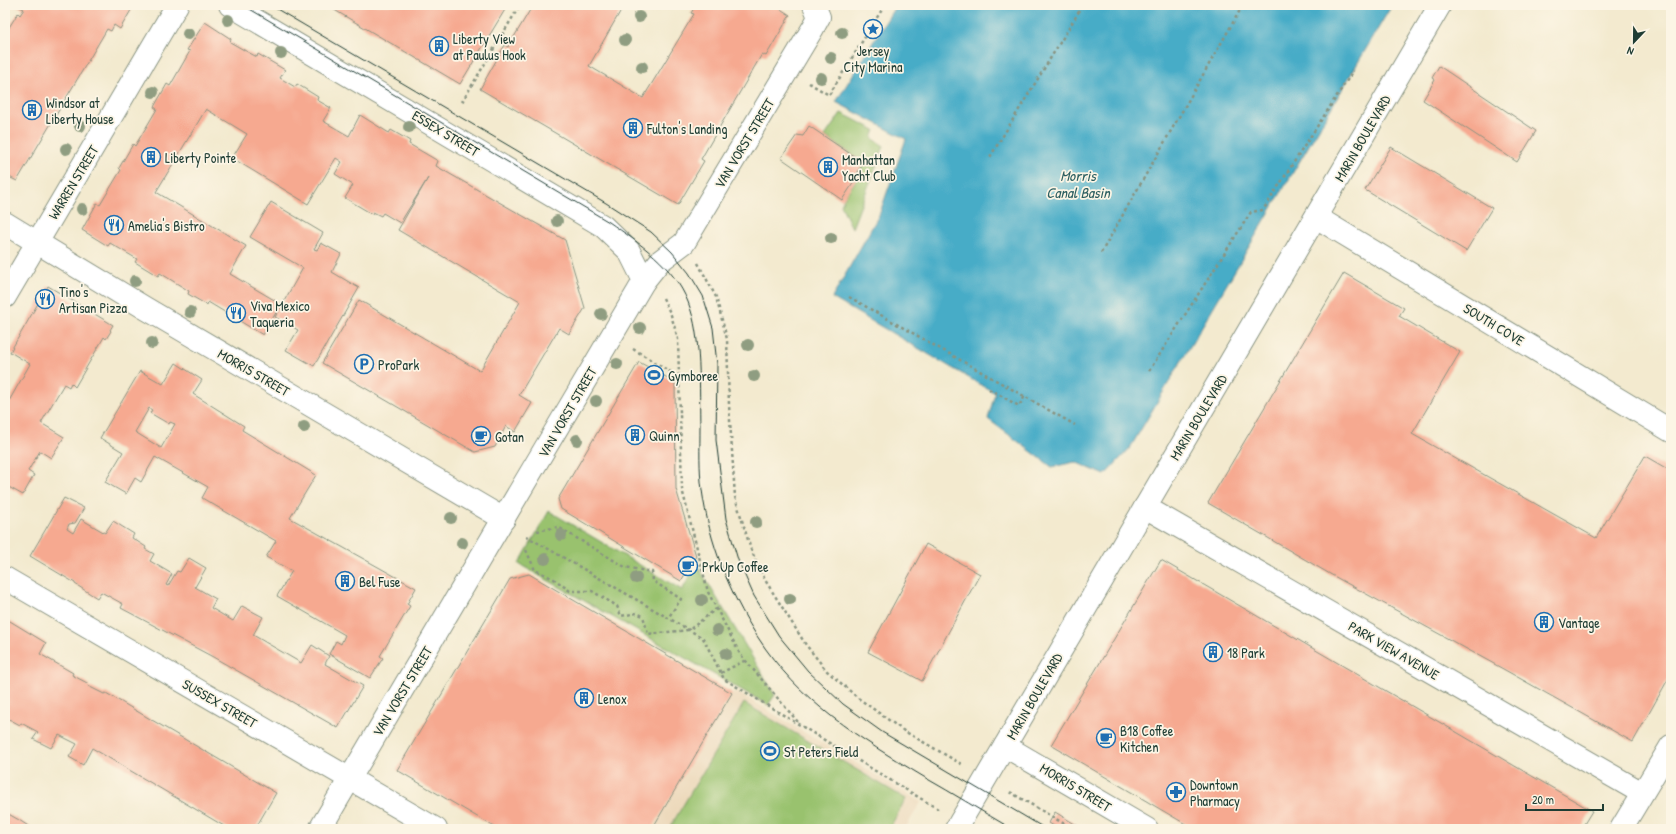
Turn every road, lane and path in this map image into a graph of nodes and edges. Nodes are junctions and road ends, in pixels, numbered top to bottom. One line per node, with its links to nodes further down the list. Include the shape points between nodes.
1 (178, 5): 15 (street, WARREN STREET)
2 (230, 5): 18 (street, ESSEX STREET, via 603,226 629,251)
3 (520, 5): 11 (path)
4 (814, 5): 18 (street, VAN VORST STREET, via 820,17 684,243 660,261)
5 (878, 5): 10 (path, via 883,8 829,95)
6 (1083, 5): 12 (path)
7 (1243, 5): 16 (path)
8 (1440, 5): 13 (street, MARIN BOULEVARD)
9 (1353, 71): 23 (path, via 1263,210 1251,212)
10 (809, 83)
11 (462, 102)
12 (990, 157)
13 (1316, 217): 28 (street, SOUTH COVE); 29 (street, MARIN BOULEVARD)
14 (5, 223): 15 (street, MORRIS STREET)
15 (37, 243): 19 (street, WARREN STREET); 30 (street, MORRIS STREET)
16 (1101, 253)
17 (698, 263): 43 (path, via 716,297 726,339 735,498 751,550 765,580 806,645 827,671 858,698 904,731)
18 (644, 281): 30 (street, VAN VORST STREET)
19 (5, 297)
20 (850, 297): 26 (path)
21 (663, 298): 24 (path, via 678,336)
22 (633, 348): 24 (path)
23 (1149, 372)
24 (679, 376): 35 (path, via 682,489 708,592)
25 (990, 390): 26 (path, via 1019,406)
26 (1025, 396): 27 (path)
27 (1075, 425)
28 (1671, 430)
29 (1145, 507): 41 (street, MARIN BOULEVARD); 46 (street, PARK VIEW AVENUE)
30 (504, 519): 44 (street, VAN VORST STREET)
31 (537, 532): 36 (path, via 558,528 625,568 652,572 653,582 681,599)
32 (526, 536): 36 (path)
33 (526, 550): 37 (path, via 535,570 554,579 570,591 592,591 617,606 621,616 637,613 643,616 648,634)
34 (5, 578): 44 (street, SUSSEX STREET)
35 (716, 610): 37 (path); 38 (path, via 740,654)
36 (668, 618): 37 (path)
37 (689, 630): 39 (path, via 703,638)
38 (746, 660): 39 (path); 40 (path)
39 (721, 673): 40 (path, via 724,679)
40 (800, 725): 47 (path)
41 (1005, 746): 50 (street, MARIN BOULEVARD); 52 (street, MORRIS STREET)
42 (1671, 746): 46 (street)
43 (963, 765)
44 (350, 778): 48 (street, VAN VORST STREET); 49 (street, SUSSEX STREET)
45 (1010, 792): 51 (path)
46 (1642, 793): 53 (street)
47 (938, 809)
48 (320, 829)
49 (436, 829)
50 (956, 829)
51 (1073, 829)
52 (1147, 829)
53 (1621, 829)

